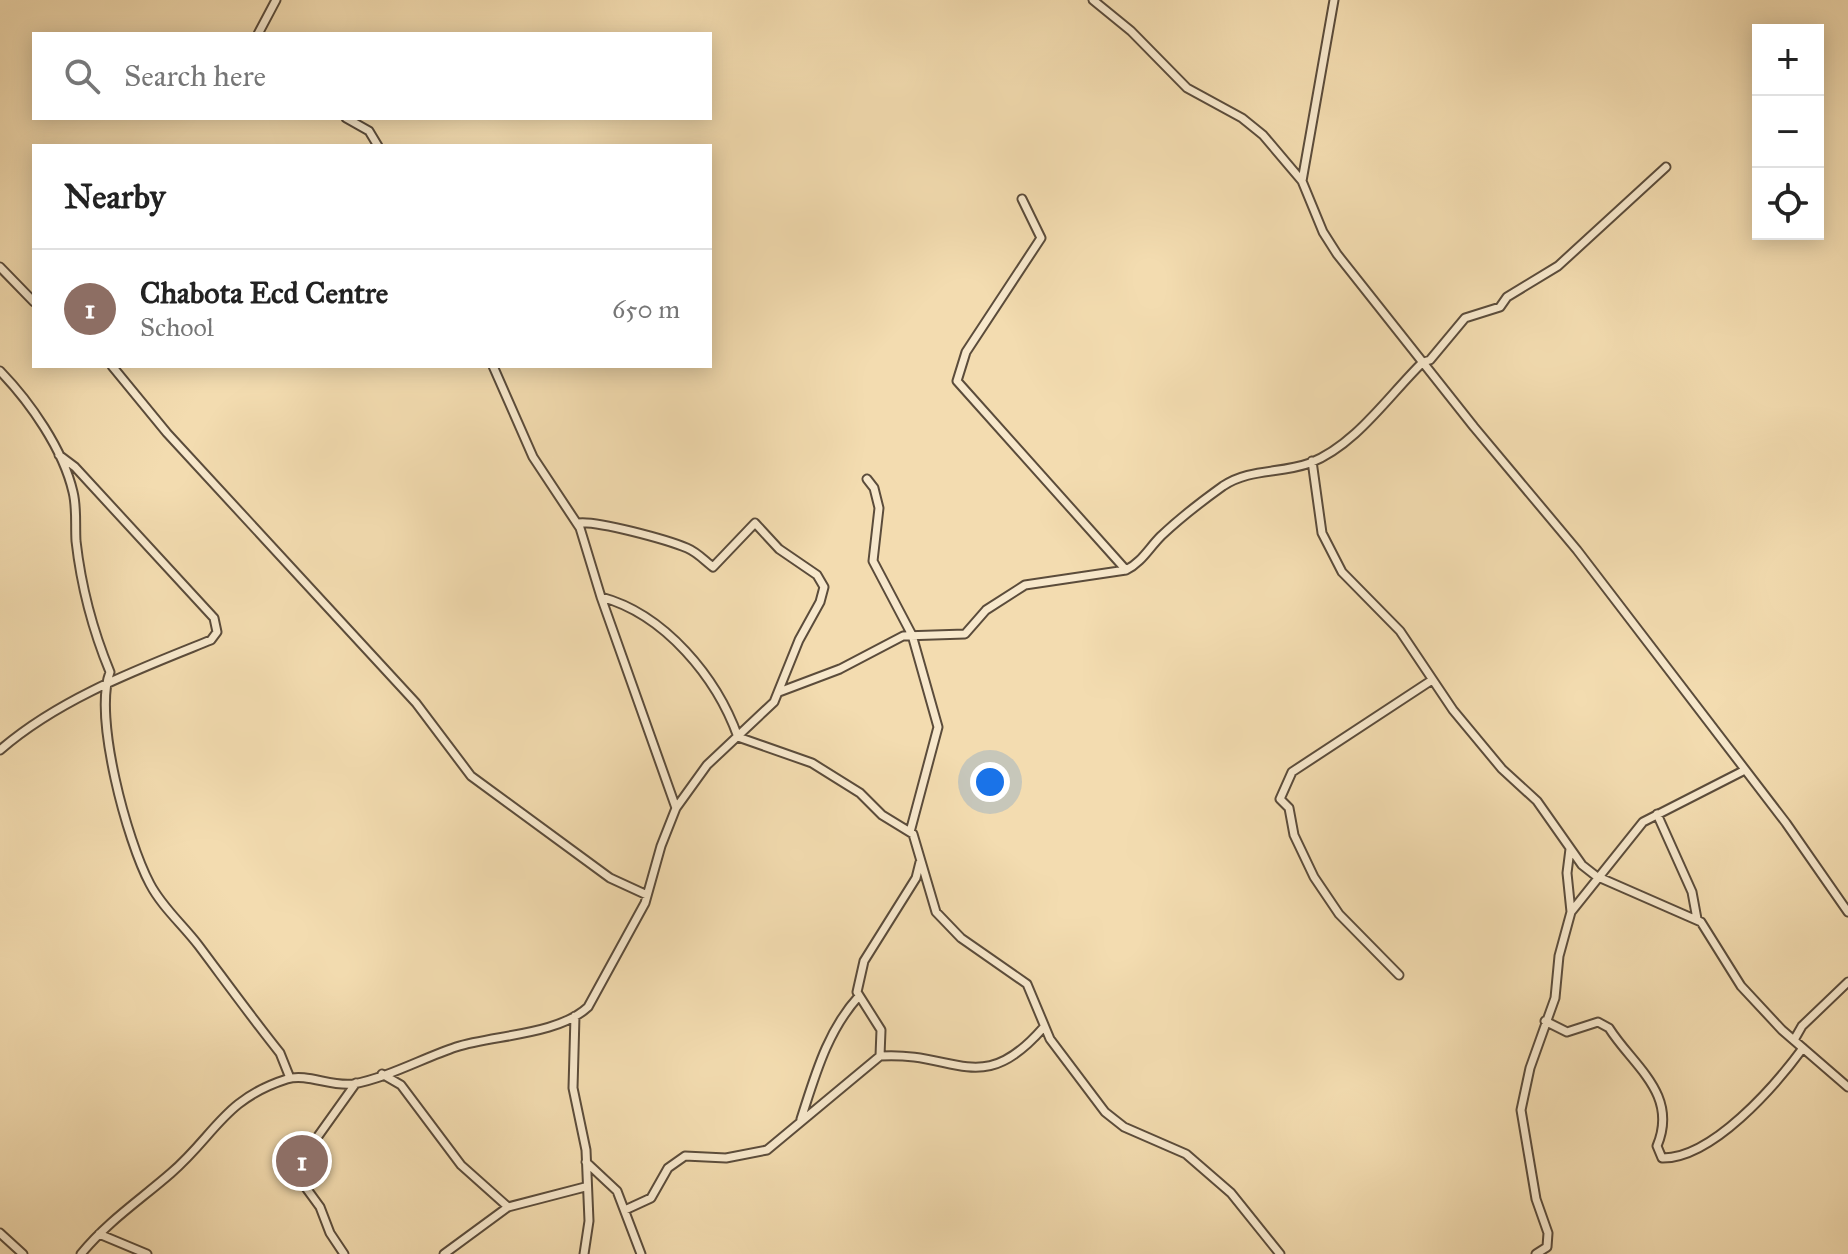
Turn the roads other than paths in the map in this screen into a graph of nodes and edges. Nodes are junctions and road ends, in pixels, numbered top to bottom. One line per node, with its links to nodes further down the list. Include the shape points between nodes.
1 (276, 0): 4 (street)
2 (1093, 0): 8 (street, via 1187,88 1253,125)
3 (1334, 0): 8 (street)
4 (259, 32)
5 (350, 120): 6 (street, via 369,131)
6 (377, 144)
7 (1666, 167): 12 (street, via 1558,266 1507,297 1500,307 1465,318)
8 (1302, 181): 12 (street, via 1337,254)
9 (1022, 199): 20 (street, via 1041,238 966,352 957,381)
10 (0, 267): 11 (street)
11 (32, 300)
12 (1423, 362): 17 (street, via 1363,426); 28 (street, via 1577,550)
13 (114, 368): 35 (street, via 416,703 471,776 610,878)
14 (494, 368): 19 (street, via 533,457)
15 (0, 371): 16 (street)
16 (58, 454): 24 (street, via 74,494 80,566 110,672); 24 (street, via 217,625 211,640)
17 (1312, 461): 20 (street, via 1232,480); 23 (street, via 1317,512 1328,550 1413,647)
18 (867, 479): 22 (street, via 879,508 873,561)
19 (578, 523): 21 (street); 25 (street, via 592,521 668,542 689,549 713,567 755,523 779,549 817,575 823,594)
20 (1126, 570): 22 (street, via 1025,585 986,610 965,634)
21 (601, 597): 26 (street, via 645,616 687,651 726,705); 29 (street)
22 (912, 635): 25 (street); 31 (street, via 938,727)
23 (1432, 680): 32 (street, via 1496,762 1548,814); 39 (street, via 1292,772 1280,799 1289,808 1294,835 1314,877 1339,914)
24 (106, 684): 27 (street, via 48,714); 49 (street, via 117,791 150,884 280,1053)
25 (779, 692): 26 (street)
26 (738, 737): 29 (street, via 707,765); 31 (street, via 812,763)
27 (0, 750)
28 (1743, 771): 30 (street); 37 (street)
29 (676, 808): 35 (street)
30 (1657, 814): 34 (street, via 1643,822); 38 (street, via 1692,892)
31 (910, 832): 33 (street)
32 (1570, 849): 34 (street); 36 (street)
33 (921, 858): 41 (street, via 916,878 864,961); 44 (street, via 936,912 961,938 1027,984)
34 (1596, 876): 36 (street); 38 (street)
35 (647, 895): 42 (street, via 588,1007)
36 (1571, 912): 43 (street, via 1555,998)
37 (1848, 912)
38 (1697, 919): 45 (street, via 1741,986)
39 (1399, 975)
40 (1848, 982): 45 (street)
41 (859, 996): 47 (street, via 881,1030); 52 (street, via 840,1020 814,1075)
42 (575, 1016): 48 (street, via 457,1047); 53 (street, via 573,1088)
43 (1545, 1021): 46 (street, via 1567,1032 1598,1022 1609,1028 1660,1096 1662,1134 1657,1146 1662,1158 1682,1155 1748,1114); 67 (street, via 1521,1110 1536,1199 1548,1233 1547,1247)
44 (1043, 1028): 47 (street, via 1021,1053 989,1067); 66 (street, via 1105,1112 1124,1127 1186,1154 1231,1193)
45 (1794, 1040): 46 (street)
46 (1803, 1048): 51 (street)
47 (880, 1056): 52 (street)
48 (381, 1074): 50 (street); 55 (street, via 401,1085 461,1165)
49 (290, 1078): 50 (street); 58 (street, via 244,1099 222,1116 172,1173)
50 (356, 1083): 62 (street, via 316,1139 301,1181)
51 (1848, 1087)
52 (800, 1123): 56 (street, via 755,1153 685,1156 668,1168 651,1198)
53 (586, 1162): 54 (street); 56 (street, via 613,1185)
54 (585, 1187): 55 (street); 64 (street, via 589,1233)
55 (508, 1207): 63 (street)
56 (625, 1210): 65 (street)
57 (0, 1233): 59 (street)
58 (99, 1234): 60 (street); 61 (street)
59 (23, 1254)
60 (81, 1254)
61 (147, 1254)
62 (344, 1254)
63 (444, 1254)
64 (584, 1254)
65 (641, 1254)
66 (1280, 1254)
67 (1536, 1254)

